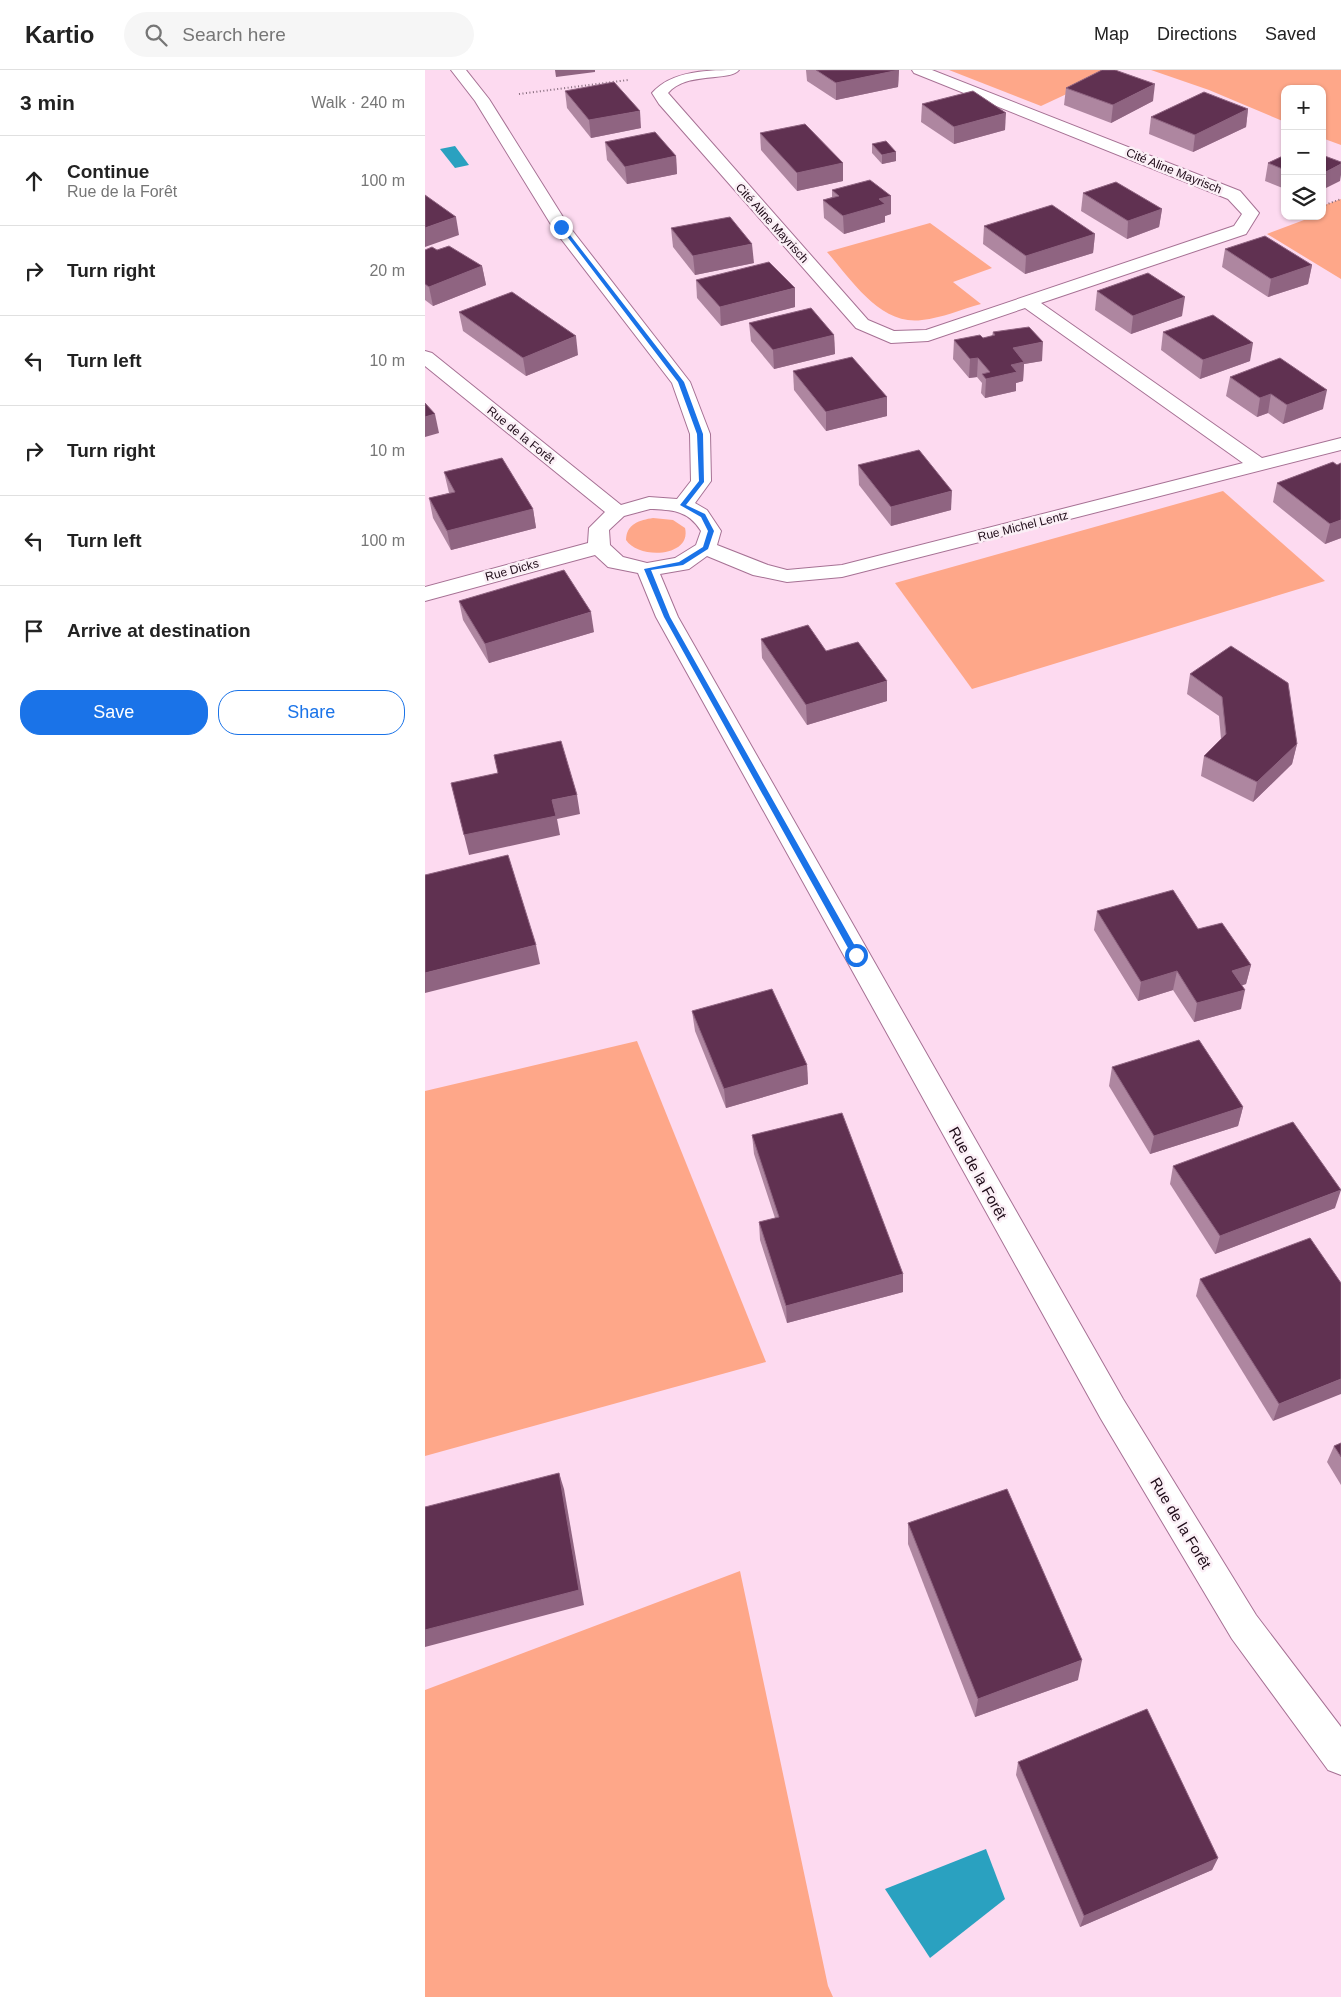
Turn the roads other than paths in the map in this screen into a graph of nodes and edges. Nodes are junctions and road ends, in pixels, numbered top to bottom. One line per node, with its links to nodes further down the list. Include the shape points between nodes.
1 (458, 70): 8 (street, via 481,99 561,227 681,382 700,434 701,482)
2 (732, 70): 4 (street, Cité Aline Mayrisch, via 690,75 665,85 660,93 862,324 891,337 928,335)
3 (919, 70): 4 (street, Cité Aline Mayrisch, via 1234,195 1251,213 1240,230)
4 (1028, 302): 7 (street)
5 (425, 357): 9 (street, Rue de la Forêt)
6 (1341, 444): 7 (street, Rue Michel Lentz)
7 (1259, 466): 11 (street, Rue Michel Lentz, via 841,572 787,576 761,570)
8 (683, 505): 9 (street, via 649,503); 11 (street, via 703,516 711,531)
9 (617, 512): 10 (street, via 599,528)
10 (599, 547): 12 (street, via 617,562); 13 (street, Rue Dicks)
11 (705, 548): 12 (street, via 681,564)
12 (647, 569): 14 (street, Rue de la Forêt, via 667,617 1112,1410 1244,1627)
13 (425, 594)
14 (1341, 1757)

